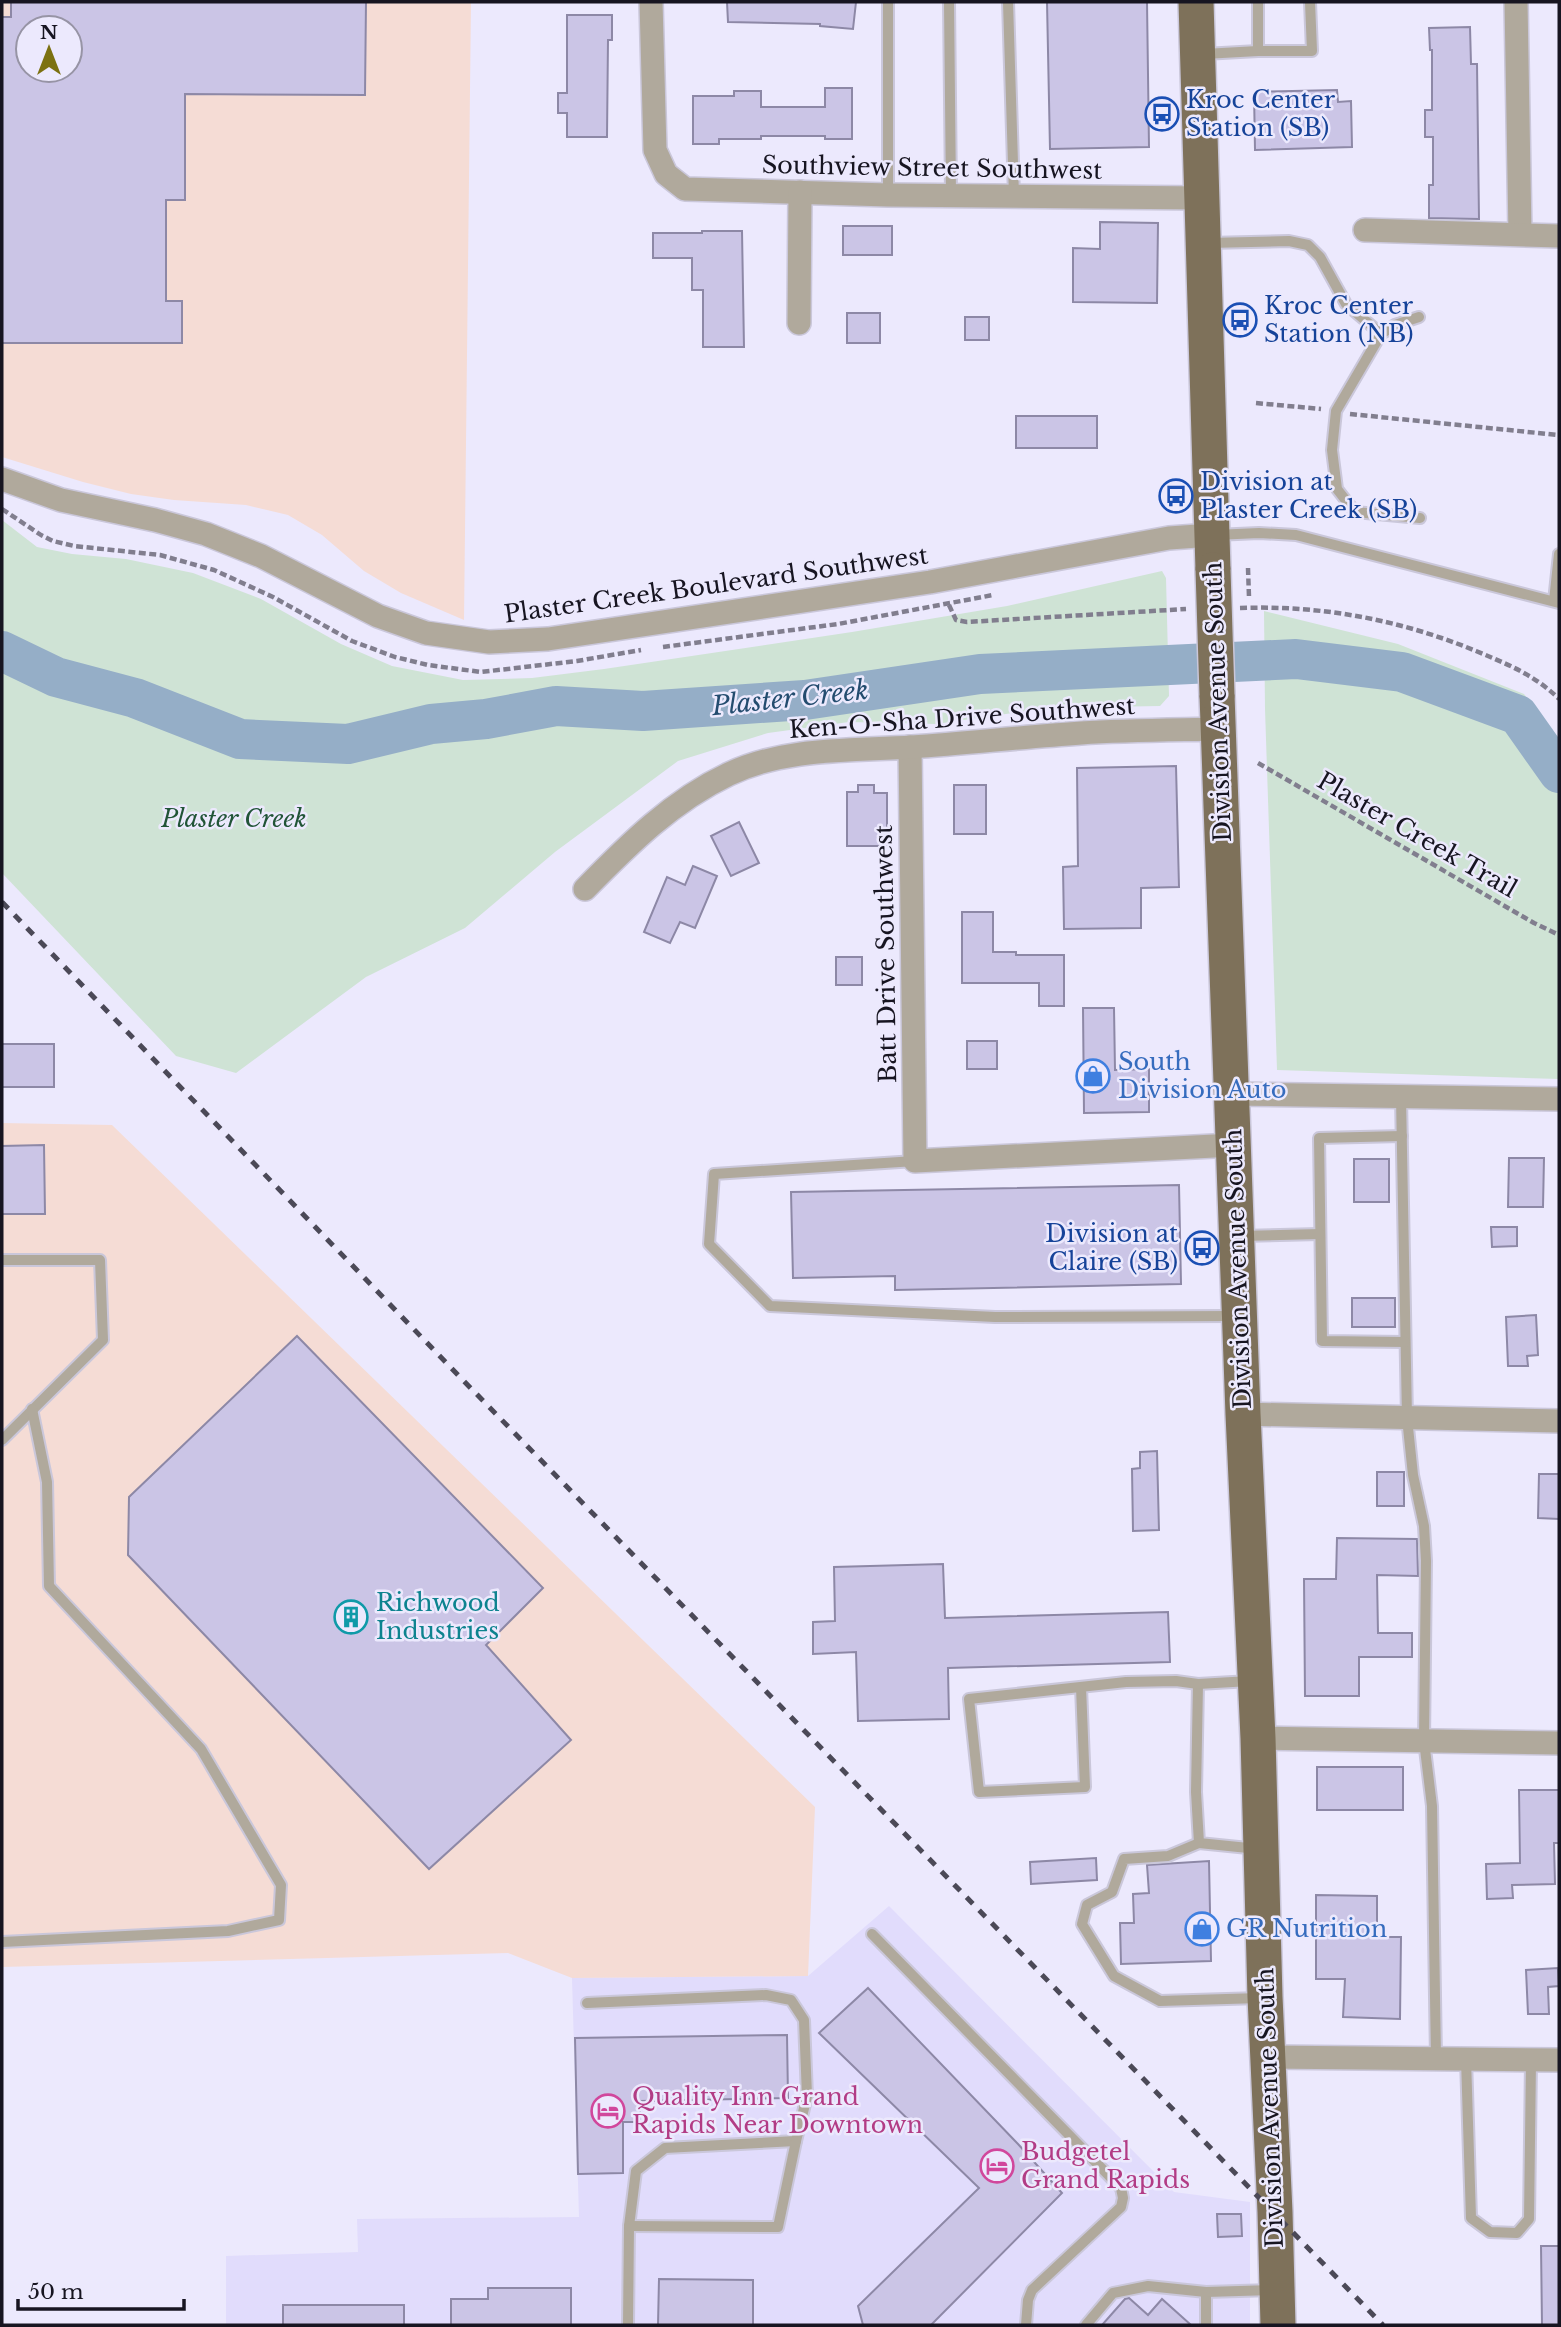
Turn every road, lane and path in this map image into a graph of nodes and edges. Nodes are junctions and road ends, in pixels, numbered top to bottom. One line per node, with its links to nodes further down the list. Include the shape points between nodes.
1 (650, 2): 11 (street, Southview Street Southwest, via 655,150 666,174 685,189)
2 (888, 2): 12 (lane)
3 (949, 2): 13 (lane)
4 (1008, 2): 14 (lane)
5 (1196, 2): 10 (main road, Division Avenue South)
6 (1258, 2): 9 (lane)
7 (1310, 2): 9 (lane, via 1311,51)
8 (1516, 2): 17 (street)
9 (1258, 51): 10 (lane)
10 (1198, 54): 15 (main road, Division Avenue South)
11 (800, 192): 12 (street, Southview Street Southwest); 21 (street)
12 (888, 195): 13 (street, Southview Street Southwest)
13 (951, 195): 14 (street, Southview Street Southwest)
14 (1014, 196): 15 (street, Southview Street Southwest)
15 (1203, 198): 19 (main road, Division Avenue South)
16 (1365, 230): 17 (street)
17 (1520, 234): 18 (street)
18 (1559, 236)
19 (1204, 243): 22 (lane, via 1289,240 1308,245 1320,257 1346,304); 29 (main road, Division Avenue South)
20 (1419, 317): 22 (lane)
21 (799, 323)
22 (1381, 334): 28 (lane, via 1336,411 1332,450 1337,489 1355,512)
23 (1256, 403): 24 (path)
24 (1325, 409)
25 (1348, 414): 26 (path)
26 (1558, 435)
27 (2, 479): 29 (street, Plaster Creek Boulevard Southwest, via 61,500 206,534 261,556 378,616 426,633 489,642 548,639 930,582 1169,538)
28 (1420, 518)
29 (1212, 535): 33 (lane, via 1296,536); 38 (main road, Division Avenue South, bridge)
30 (1559, 554): 33 (lane)
31 (1248, 568): 32 (path)
32 (1249, 597)
33 (1557, 602)
34 (949, 605): 36 (path, via 956,620 967,622)
35 (1238, 608): 37 (path, via 1314,609 1429,633 1520,669)
36 (1197, 609)
37 (1559, 699)
38 (1219, 729): 39 (street, Ken-O-Sha Drive Southwest, via 1084,733); 43 (main road, Division Avenue South)
39 (910, 747): 41 (street, Ken-O-Sha Drive Southwest, via 819,751 766,760 730,773 668,810); 48 (street, Batt Drive Southwest)
40 (1258, 763): 42 (path, Plaster Creek Trail)
41 (585, 889)
42 (1559, 935)
43 (1232, 1094): 44 (street); 47 (main road, Division Avenue South)
44 (1401, 1097): 45 (street); 46 (lane)
45 (1559, 1099)
46 (1402, 1136): 49 (lane, via 1319,1138); 53 (lane)
47 (1234, 1145): 48 (street); 50 (main road, Division Avenue South)
48 (915, 1161): 52 (lane, via 714,1174 709,1244 770,1306 995,1317)
49 (1320, 1234): 50 (lane); 53 (lane, via 1322,1341)
50 (1238, 1236): 52 (main road, Division Avenue South)
51 (2, 1260): 54 (lane, via 100,1260 103,1340)
52 (1240, 1316): 55 (main road, Division Avenue South)
53 (1405, 1342): 56 (lane)
54 (32, 1409): 58 (lane); 68 (lane, via 47,1482 49,1586 201,1749 281,1885 279,1920 253,1926)
55 (1243, 1414): 56 (street); 59 (main road, Division Avenue South)
56 (1407, 1418): 57 (street); 63 (lane, via 1424,1525)
57 (1559, 1421)
58 (2, 1440)
59 (1256, 1680): 60 (lane); 62 (main road, Division Avenue South)
60 (1198, 1684): 61 (lane, via 1126,1682); 65 (lane)
61 (1081, 1687): 61 (lane, via 969,1699 979,1792 1086,1787)
62 (1258, 1738): 63 (street); 66 (main road, Division Avenue South)
63 (1424, 1741): 64 (street); 72 (lane, via 1432,1806)
64 (1559, 1743)
65 (1199, 1843): 66 (lane); 69 (lane, via 1168,1856 1124,1859 1112,1892 1087,1905 1082,1924 1114,1976 1160,2001)
66 (1261, 1849): 69 (main road, Division Avenue South)
67 (872, 1934): 81 (lane, via 1121,2188 1121,2207 1032,2290)
68 (2, 1942)
69 (1265, 1997): 71 (main road, Division Avenue South)
70 (587, 2003): 76 (lane, via 766,1995 791,2000 804,2020 805,2033 807,2096)
71 (1269, 2057): 72 (street); 78 (main road, Division Avenue South)
72 (1436, 2059): 73 (street)
73 (1466, 2059): 74 (street); 74 (lane, via 1471,2218 1490,2232 1517,2233 1529,2219)
74 (1531, 2060): 75 (street)
75 (1559, 2060)
76 (796, 2141): 77 (lane, via 664,2148 636,2171); 77 (lane, via 778,2227)
77 (629, 2226): 80 (lane)
78 (1277, 2290): 79 (lane); 84 (main road, Division Avenue South)
79 (1206, 2292): 82 (lane, via 1148,2286 1113,2293); 83 (lane)
80 (628, 2325)
81 (1026, 2325)
82 (1086, 2325)
83 (1206, 2325)
84 (1278, 2325)

